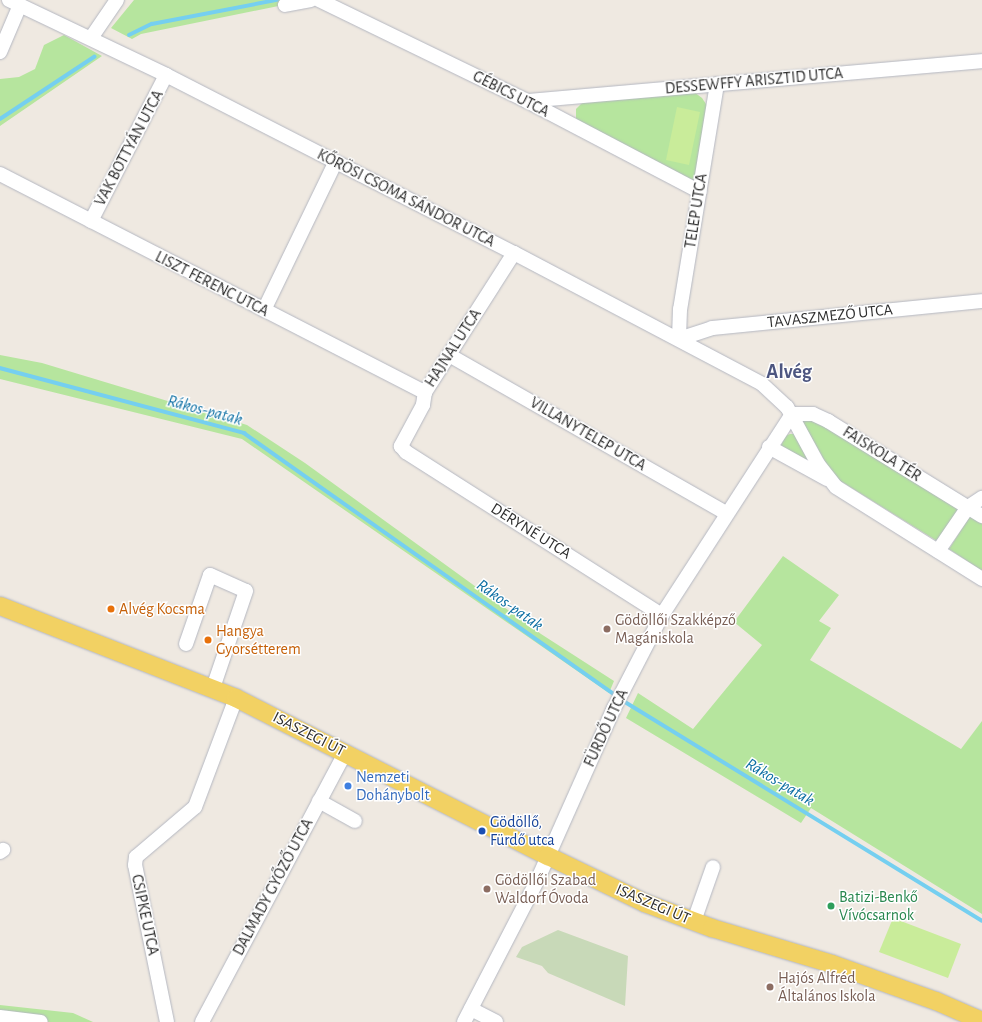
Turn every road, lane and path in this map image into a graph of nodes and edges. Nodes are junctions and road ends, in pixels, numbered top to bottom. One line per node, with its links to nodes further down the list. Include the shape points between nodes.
1 (117, 0): 6 (street)
2 (311, 0): 5 (street)
3 (319, 0): 11 (street, GÉBICS UTCA)
4 (14, 3): 6 (street, KŐRÖSI CSOMA SÁNDOR UTCA); 7 (street)
5 (285, 5)
6 (91, 38): 9 (street, KŐRÖSI CSOMA SÁNDOR UTCA)
7 (0, 52)
8 (982, 61): 10 (street, DESSEWFFY ARISZTID UTCA)
9 (166, 75): 12 (street, KŐRÖSI CSOMA SÁNDOR UTCA); 15 (street, VAK BOTTYÁN UTCA)
10 (717, 84): 11 (street, DESSEWFFY ARISZTID UTCA); 14 (street, TELEP UTCA)
11 (527, 101): 14 (street, GÉBICS UTCA)
12 (335, 162): 16 (street, KŐRÖSI CSOMA SÁNDOR UTCA); 18 (street)
13 (0, 174): 15 (street, LISZT FERENC UTCA)
14 (700, 192): 19 (street, TELEP UTCA, via 680,309)
15 (90, 221): 18 (street, LISZT FERENC UTCA)
16 (514, 253): 19 (street, KŐRÖSI CSOMA SÁNDOR UTCA); 20 (street, HAJNAL UTCA)
17 (982, 301): 19 (street, TAVASZMEZŐ UTCA, via 712,328)
18 (264, 310): 21 (street, LISZT FERENC UTCA)
19 (679, 339): 22 (street, KŐRÖSI CSOMA SÁNDOR UTCA, via 770,389)
20 (449, 355): 21 (street, HAJNAL UTCA); 28 (street, VILLANYTELEP UTCA)
21 (425, 392): 23 (street, HAJNAL UTCA, via 423,405)
22 (792, 414): 24 (street); 25 (street); 27 (street, FAISKOLA TÉR, via 813,414 828,421)
23 (401, 446): 33 (street, DÉRYNÉ UTCA, via 406,452)
24 (769, 447): 25 (street); 28 (street, FÜRDŐ UTCA)
25 (828, 479): 30 (street, via 845,493)
26 (982, 498): 27 (street)
27 (968, 507): 29 (street, FAISKOLA TÉR); 30 (street)
28 (726, 513): 33 (street, FÜRDŐ UTCA)
29 (982, 516)
30 (938, 552): 31 (street)
31 (982, 579)
32 (3, 611): 35 (main road, ISASZEGI ÚT)
33 (662, 615): 40 (street, FÜRDŐ UTCA, via 616,705)
34 (186, 644): 35 (street, via 210,576 246,591)
35 (213, 688): 36 (main road, ISASZEGI ÚT)
36 (236, 698): 37 (main road, ISASZEGI ÚT); 47 (street, CSIPKE UTCA, via 194,807 189,814 136,857 135,865)
37 (345, 753): 38 (street, DALMADY GYŐZŐ UTCA); 40 (main road, ISASZEGI ÚT)
38 (319, 801): 39 (street); 48 (street, DALMADY GYŐZŐ UTCA)
39 (355, 821)
40 (548, 856): 42 (main road, ISASZEGI ÚT, via 646,903); 43 (street, FÜRDŐ UTCA)
41 (712, 867): 42 (street)
42 (694, 921): 45 (main road, ISASZEGI ÚT, via 936,1000)
43 (471, 1009): 49 (street, FÜRDŐ UTCA); 50 (street)
44 (0, 1017): 46 (street)
45 (982, 1021)
46 (41, 1022)
47 (167, 1022)
48 (202, 1022)
49 (464, 1022)
50 (496, 1022)

